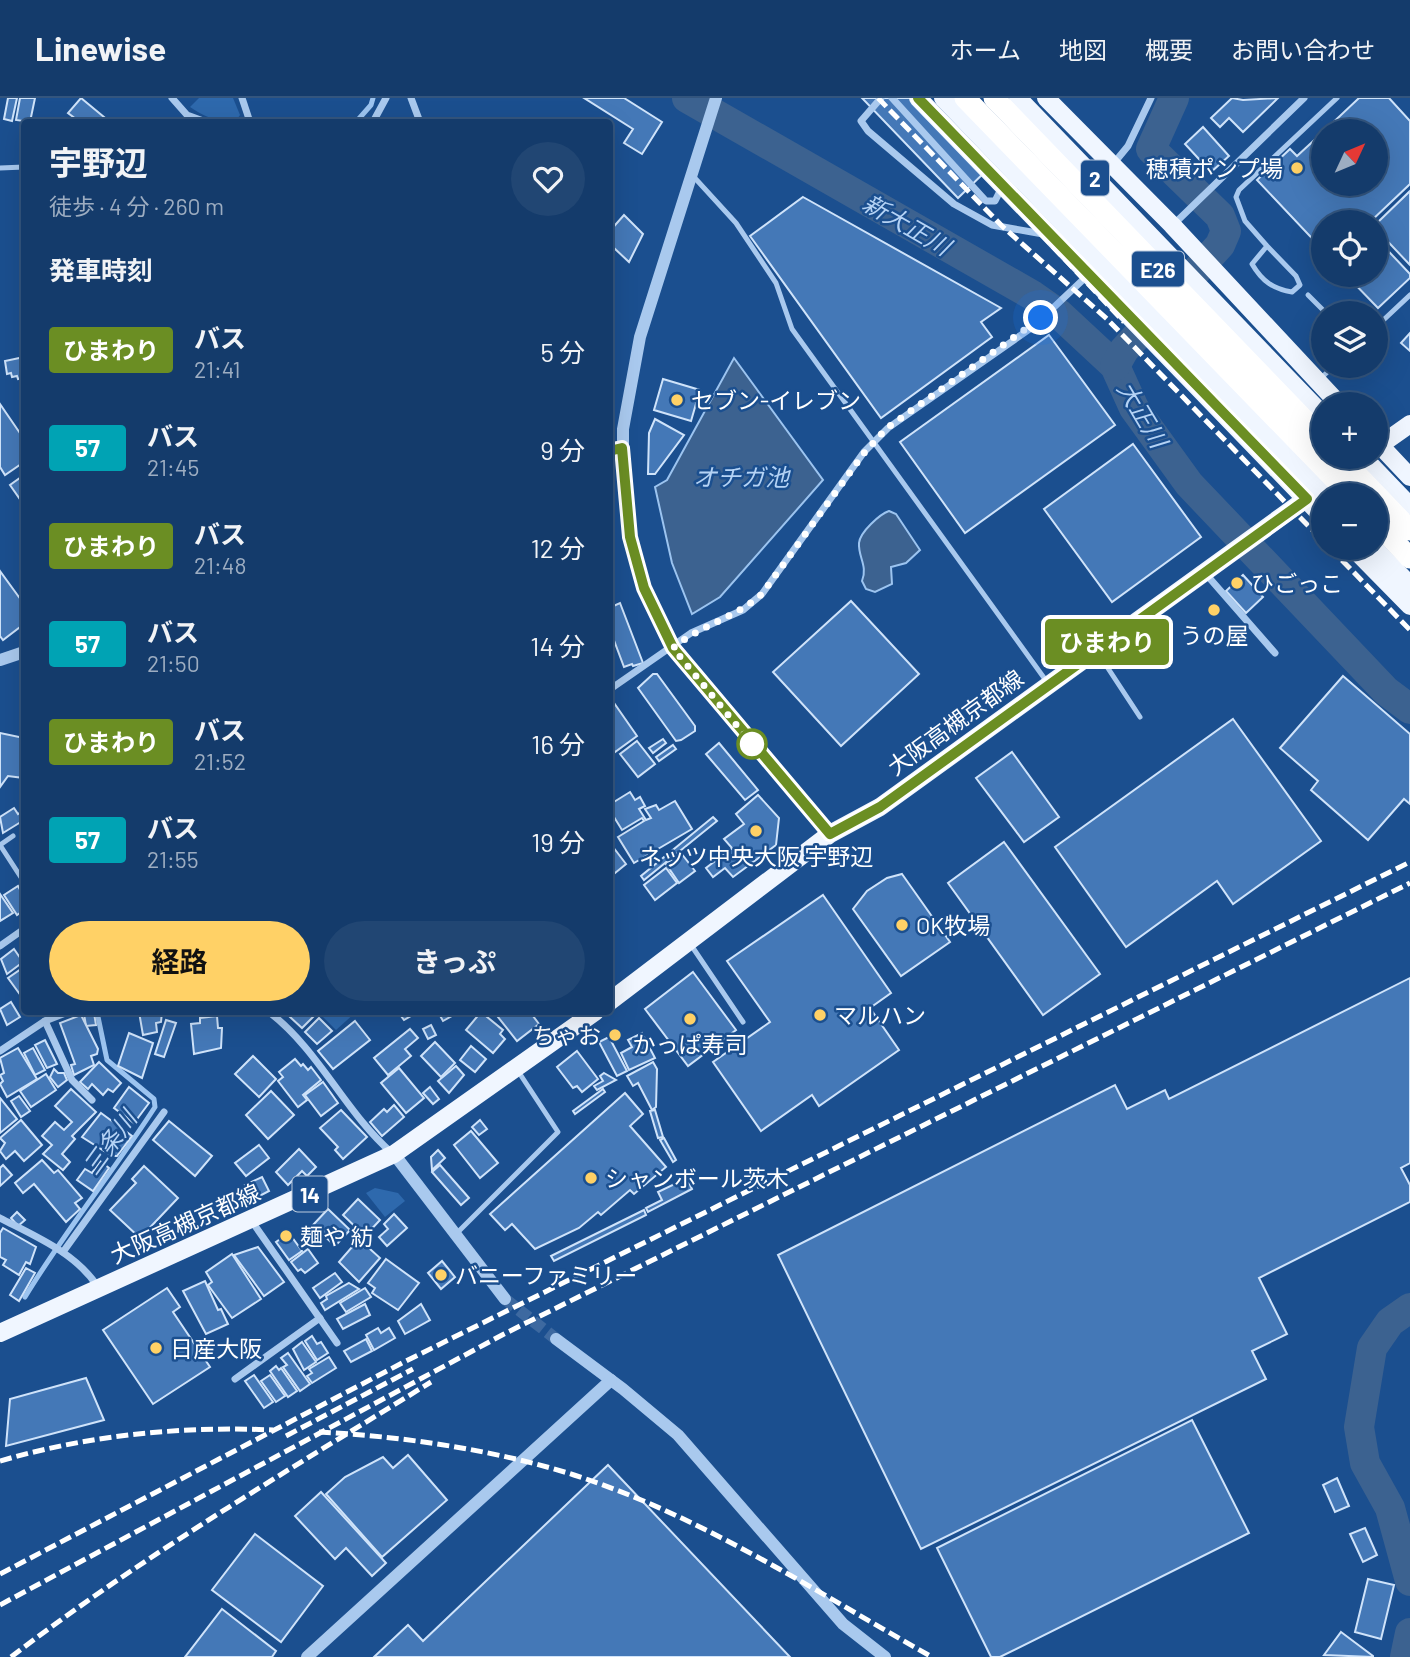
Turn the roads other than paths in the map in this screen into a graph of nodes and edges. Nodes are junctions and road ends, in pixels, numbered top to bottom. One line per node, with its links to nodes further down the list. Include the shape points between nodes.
1 (172, 98): 17 (street, via 187,115)
2 (242, 98): 18 (street)
3 (386, 98): 19 (street)
4 (411, 98): 20 (street)
5 (716, 98): 24 (street)
6 (881, 98): 27 (street, via 861,121 867,131 954,204 992,225)
7 (892, 98): 25 (street, via 986,201 995,201 1000,195)
8 (918, 98): 25 (main road)
9 (943, 98): 33 (main road, 2)
10 (965, 98): 52 (highway, E26)
11 (994, 98): 42 (highway, E26)
12 (1018, 98): 40 (main road, 2)
13 (1046, 98): 22 (main road)
14 (1151, 98): 22 (street, via 1128,146)
15 (1304, 98): 26 (street)
16 (1337, 98): 28 (lane, via 1239,190 1239,210)
17 (198, 119)
18 (249, 119)
19 (375, 119)
20 (419, 119)
21 (21, 167): 23 (lane)
22 (1112, 167): 26 (main road)
23 (0, 168)
24 (692, 175): 44 (street, via 640,337); 70 (lane, via 736,223 776,283 792,329)
25 (1001, 182): 27 (main road)
26 (1172, 225): 30 (main road)
27 (1054, 236): 29 (main road)
28 (1267, 246): 28 (lane, via 1252,264 1275,289 1292,292 1300,285 1296,276)
29 (1091, 273): 33 (main road); 65 (street, via 1041,318 887,428 762,594 743,610 691,633)
30 (1238, 295): 36 (main road); 38 (main road)
31 (1308, 295): 34 (lane)
32 (1410, 295): 35 (lane)
33 (1127, 301): 36 (main road); 53 (main road, 2)
34 (1314, 301)
35 (1388, 316)
36 (1171, 360): 54 (main road)
37 (1321, 378): 38 (lane)
38 (1317, 382): 39 (main road)
39 (1327, 392)
40 (1311, 402)
41 (1410, 424): 43 (main road)
42 (1311, 427)
43 (1388, 438)
44 (622, 448): 45 (street); 65 (street, via 630,537 644,588)
45 (613, 450)
46 (1388, 456): 50 (main road)
47 (1349, 469): 51 (main road, 大阪高槻京都線)
48 (1352, 469): 57 (highway)
49 (1375, 469): 56 (main road)
50 (1410, 477)
51 (1332, 483)
52 (1338, 483)
53 (1311, 493)
54 (1311, 493)
55 (1311, 500): 62 (main road, 大阪高槻京都線)
56 (1410, 506)
57 (1410, 530)
58 (1388, 535): 59 (highway)
59 (1410, 558)
60 (1365, 560): 64 (main road)
61 (1386, 560): 63 (main road)
62 (1204, 572): 66 (main road, 大阪高槻京都線); 68 (street)
63 (1410, 585)
64 (1410, 606)
65 (673, 648): 71 (street); 73 (street)
66 (1096, 651): 70 (main road, 大阪高槻京都線); 72 (lane)
67 (21, 653): 69 (street)
68 (1275, 653)
69 (0, 660)
70 (1049, 684): 73 (main road, 大阪高槻京都線, via 880,807)
71 (613, 687)
72 (1140, 717)
73 (830, 834): 78 (main road, 大阪高槻京都線)
74 (13, 836): 75 (lane)
75 (0, 845): 76 (lane)
76 (21, 877)
77 (21, 931): 79 (street)
78 (689, 942): 80 (main road, 大阪高槻京都線); 85 (lane)
79 (0, 946)
80 (613, 999)
81 (60, 1015): 84 (street)
82 (272, 1015): 90 (street, via 302,1045 354,1115)
83 (591, 1015): 87 (main road, 大阪高槻京都線 / 14)
84 (45, 1021): 86 (street); 88 (street, via 72,1080)
85 (743, 1022)
86 (0, 1051)
87 (516, 1068): 90 (main road, 大阪高槻京都線 / 14); 93 (lane, via 558,1132)
88 (92, 1100)
89 (164, 1112): 94 (street)
90 (394, 1154): 92 (main road, 大阪高槻京都線 / 14); 93 (street)
91 (0, 1217): 94 (street)
92 (251, 1220): 95 (main road, 大阪高槻京都線 / 14); 97 (street)
93 (456, 1234): 96 (street)
94 (63, 1252): 95 (street)
95 (99, 1289): 98 (main road, 大阪高槻京都線 / 14)
96 (505, 1299)
97 (320, 1318): 100 (street); 101 (street)
98 (5, 1328)
99 (556, 1339): 102 (street)
100 (337, 1343)
101 (235, 1379)
102 (611, 1380): 103 (street); 104 (street, via 678,1435 844,1623)
103 (307, 1657)
104 (885, 1657)

